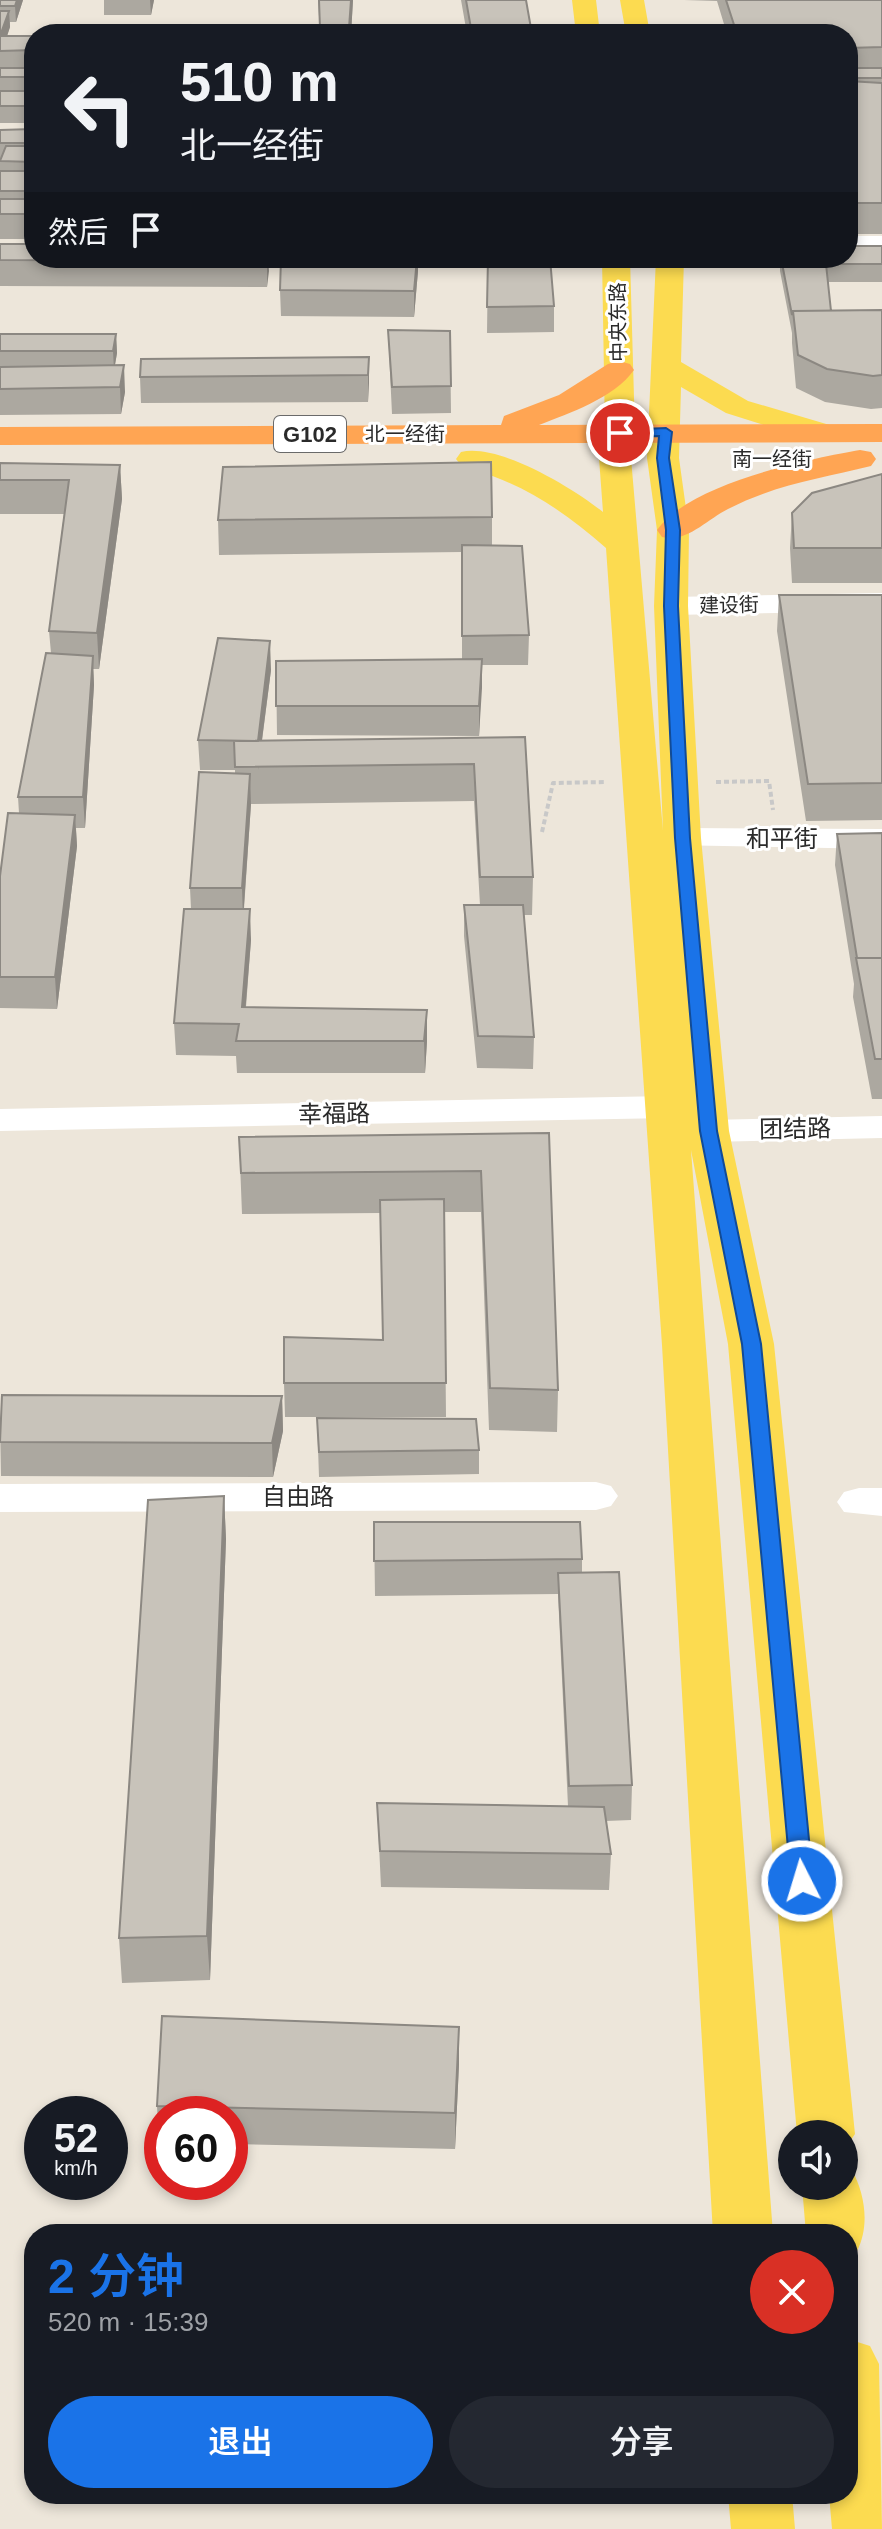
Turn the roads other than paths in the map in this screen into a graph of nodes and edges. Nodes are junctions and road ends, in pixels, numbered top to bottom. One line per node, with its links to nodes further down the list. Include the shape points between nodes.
1 (584, 0): 3 (main road)
2 (632, 0): 4 (main road)
3 (587, 24)
4 (636, 24)
5 (858, 244): 6 (street)
6 (882, 244)
7 (616, 268): 10 (main road, 中央东路)
8 (670, 268): 9 (main road)
9 (667, 366): 11 (main road, via 737,407); 14 (main road)
10 (619, 370): 15 (highway, via 594,390); 16 (main road, 中央东路)
11 (822, 433): 12 (highway, 南一经街 / G102); 14 (highway, 南一经街 / G102)
12 (882, 433)
13 (0, 436): 15 (highway, 北一经街 / G102)
14 (664, 445): 16 (highway, 北一经街 / G102); 17 (highway, 南一经街 / G102); 19 (main road)
15 (473, 446): 16 (highway, 北一经街 / G102); 18 (highway, 北一经街 / G102); 20 (main road, via 575,503)
16 (617, 446): 20 (main road, 中央东路)
17 (871, 459): 19 (highway, via 760,483 692,515)
18 (0, 460)
19 (673, 530): 22 (main road)
20 (621, 544): 25 (main road, 中央东路)
21 (882, 602): 22 (street, 建设街)
22 (671, 606): 23 (main road)
23 (682, 838): 24 (street, 和平街); 28 (main road)
24 (882, 839)
25 (668, 1107): 26 (street, 幸福路); 33 (main road, 中央东路)
26 (0, 1120)
27 (882, 1127): 28 (street, 团结路)
28 (708, 1131): 31 (main road, via 751,1344)
29 (596, 1496): 30 (street, 自由路)
30 (0, 1498)
31 (825, 2120)
32 (832, 2200): 34 (main road)
33 (742, 2224)
34 (835, 2224)
35 (858, 2467): 38 (main road)
36 (761, 2504): 37 (main road)
37 (763, 2529)
38 (864, 2529)

